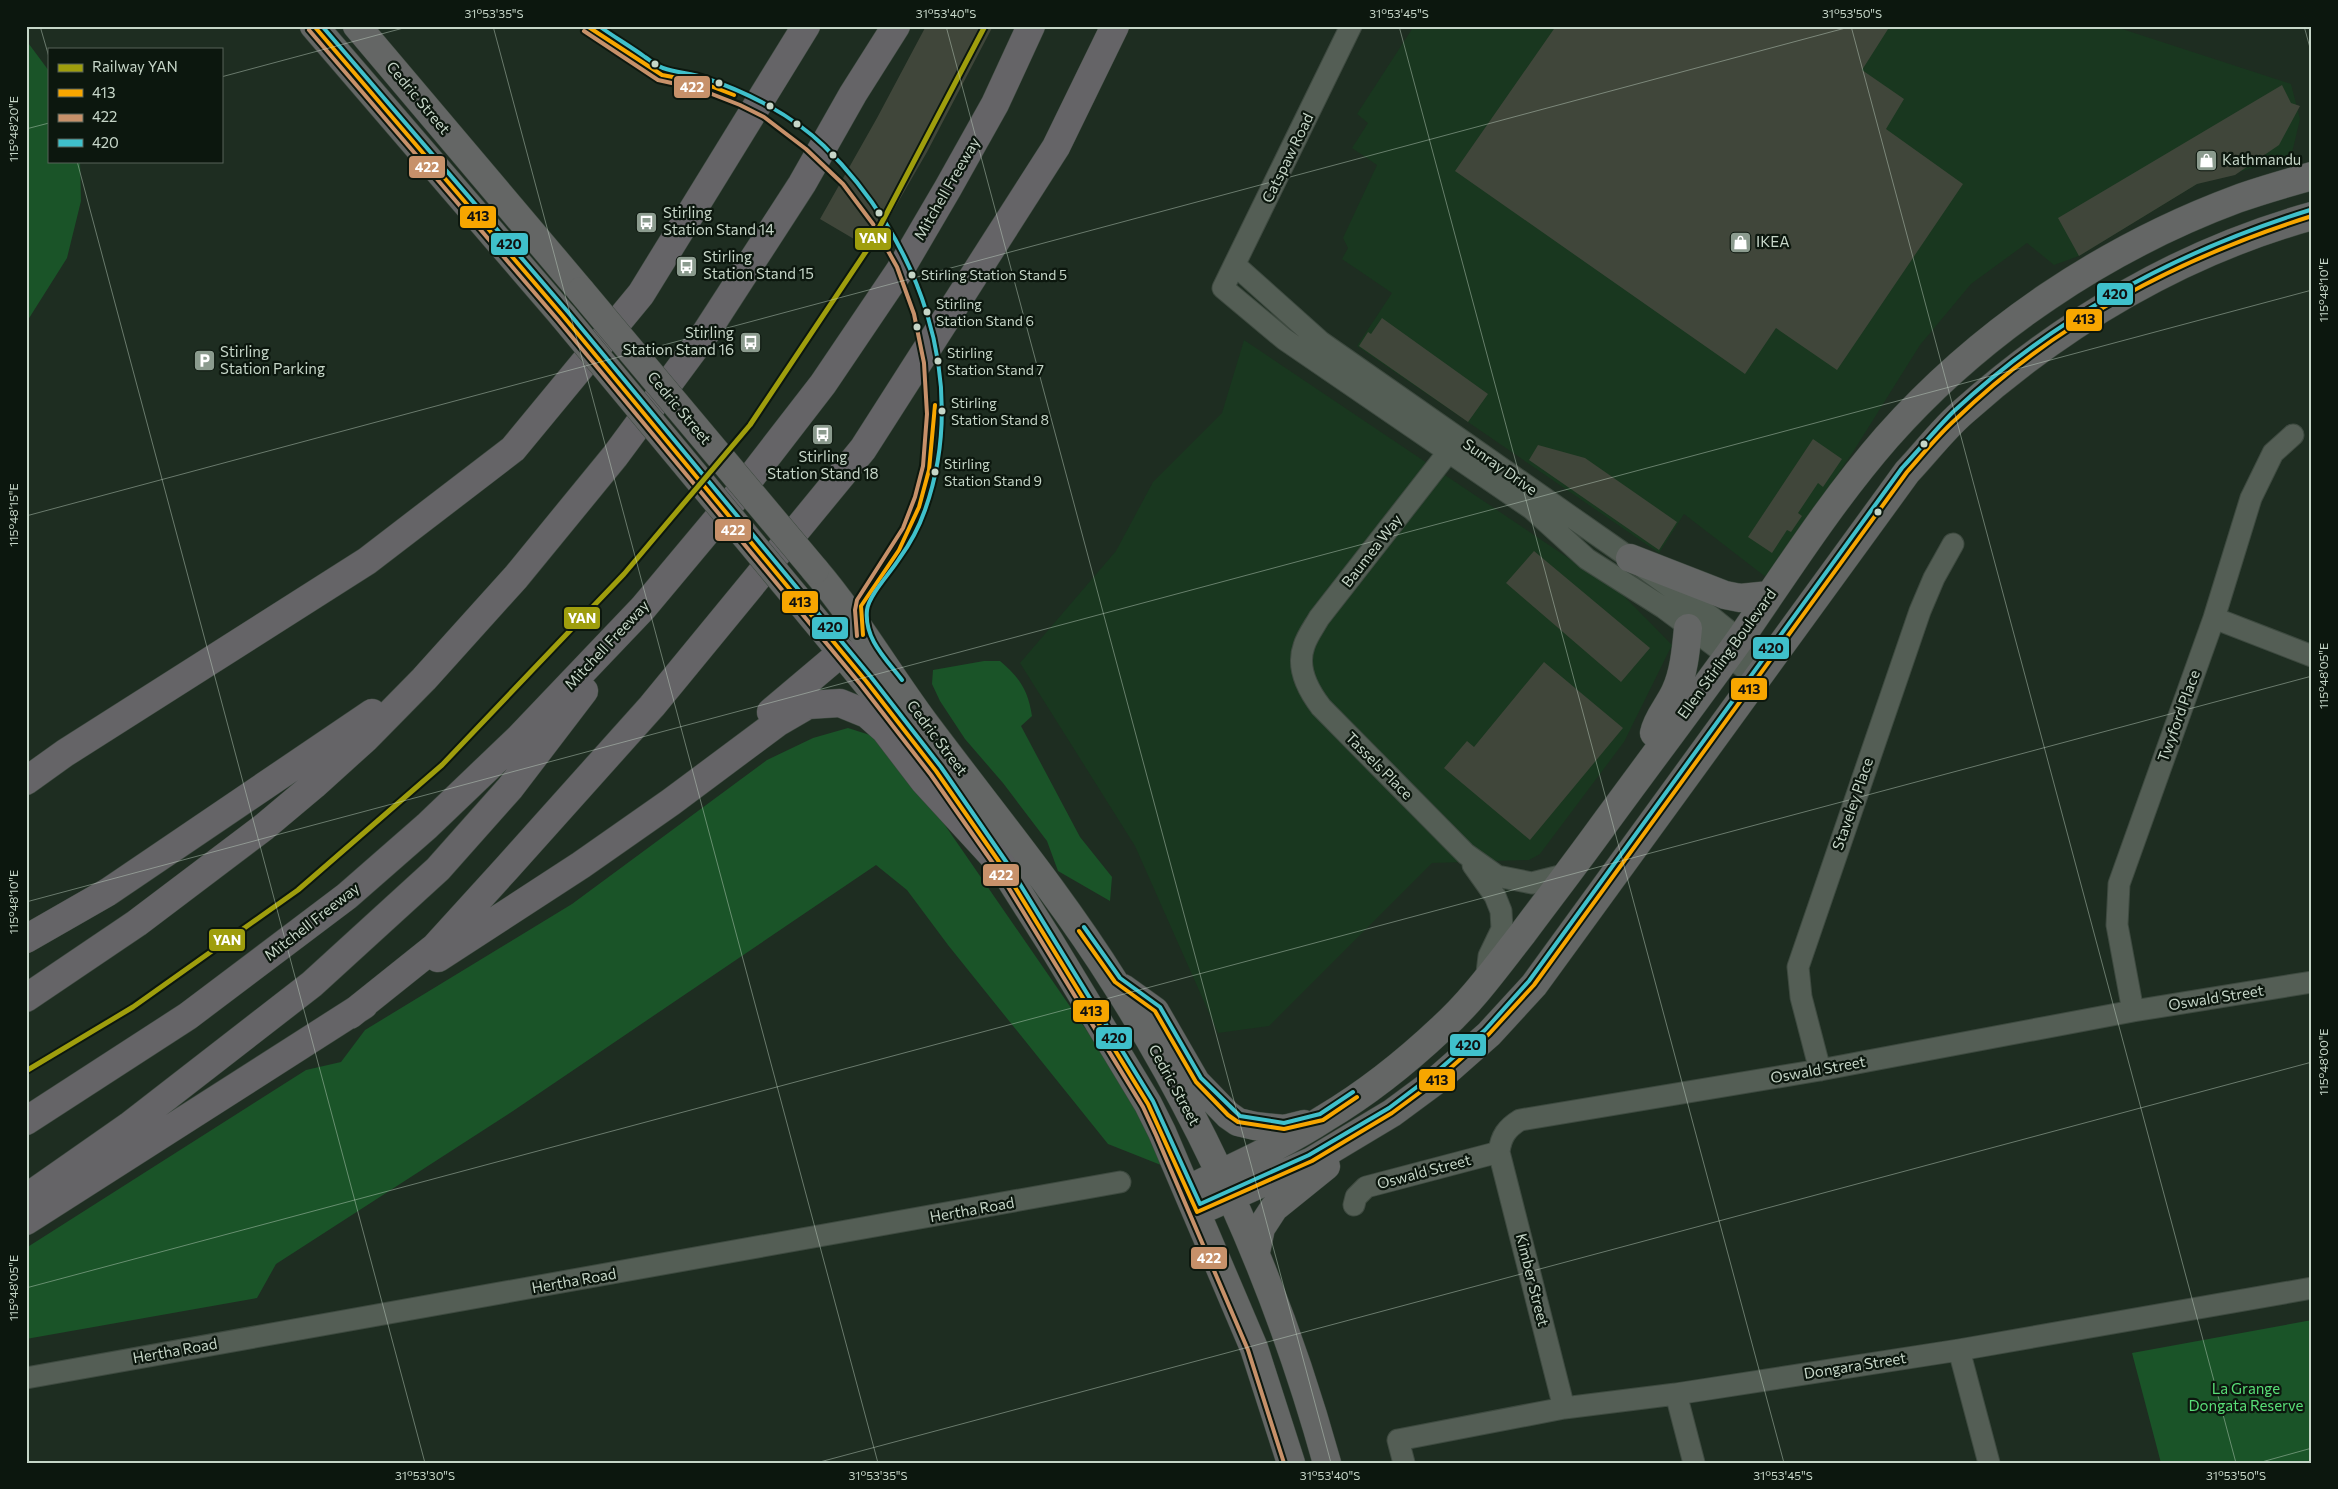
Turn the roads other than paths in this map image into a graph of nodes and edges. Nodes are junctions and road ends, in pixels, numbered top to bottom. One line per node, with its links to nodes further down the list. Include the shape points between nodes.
1 (314, 26): 21 (main road, Cedric Street, bridge, via 563,316)
2 (357, 26): 33 (main road, Cedric Street, bridge, via 821,577)
3 (806, 26): 28 (highway, via 641,294 513,449 367,561)
4 (896, 26): 25 (highway, via 798,192 703,337 614,456 516,577)
5 (1031, 26): 17 (highway, Mitchell Freeway, via 995,104 900,270 822,384 735,498)
6 (1115, 26): 38 (highway, via 1056,148 862,449 652,706 499,876 434,947)
7 (1351, 26): 10 (street, Catspaw Road)
8 (2312, 176): 16 (main road, Ellen Stirling Boulevard, via 2239,198 2144,241 2061,288 1996,335 1958,367 1887,437 1827,513)
9 (2312, 216): 23 (main road, Ellen Stirling Boulevard, via 2216,249 2083,318 1963,412 1907,472)
10 (1235, 266): 11 (street, Catspaw Road); 13 (street, Sunray Drive, via 1321,342)
11 (1223, 288): 13 (street, Sunray Drive, via 1284,339)
12 (2293, 435): 18 (street, Twyford Place, via 2273,453 2251,498)
13 (1454, 445): 15 (street, Sunray Drive); 19 (street, Sunray Drive, via 1587,559 1664,608); 24 (street, Baumea Way, via 1319,618 1303,646)
14 (1952, 544): 39 (street, Staveley Place, via 1920,611 1798,967 1801,997)
15 (1630, 558): 16 (main road, via 1725,595 1740,598); 20 (street, Sunray Drive)
16 (1770, 595): 20 (main road, Ellen Stirling Boulevard)
17 (643, 608): 42 (highway, Mitchell Freeway, via 520,737 428,826 347,896 188,1016); 46 (highway, via 510,788 438,868 312,984 129,1126)
18 (2214, 618): 22 (street); 37 (street, Twyford Place, via 2119,884 2117,925)
19 (1688, 628): 20 (street, Sunray Drive); 27 (main road, via 1686,654 1676,692 1656,725)
20 (1733, 648): 23 (street, Sunray Drive); 27 (main road, Ellen Stirling Boulevard)
21 (842, 652): 26 (highway, via 767,715); 30 (main road, Cedric Street, via 936,771)
22 (2312, 656)
23 (1763, 670): 40 (main road, Ellen Stirling Boulevard, via 1534,985 1489,1034)
24 (1302, 671): 29 (street, Tassels Place, via 1309,692 1321,707)
25 (424, 679): 32 (highway, via 116,887); 36 (highway, via 366,738 264,827 137,923)
26 (733, 754): 30 (highway, via 777,722 808,705 840,703 867,714 885,730 924,781); 38 (highway, via 581,865)
27 (1648, 764): 31 (main road, Ellen Stirling Boulevard)
28 (26, 780)
29 (1466, 854): 31 (street, Tassels Place, via 1497,876 1532,883); 34 (street, Tassels Place, via 1495,896 1501,911 1502,929 1489,956)
30 (1002, 866): 47 (main road, Cedric Street, via 1148,1104)
31 (1568, 874): 34 (main road, Ellen Stirling Boulevard)
32 (26, 940)
33 (1115, 982): 41 (main road, via 1154,1011 1196,1082 1238,1122 1284,1129); 45 (main road, Cedric Street, via 1178,1091)
34 (1486, 982): 41 (main road, Ellen Stirling Boulevard, via 1412,1055)
35 (2312, 982): 37 (street, Oswald Street)
36 (26, 998)
37 (2133, 1011): 39 (street, Oswald Street)
38 (350, 1015): 49 (highway)
39 (1820, 1070): 43 (street, Oswald Street, via 1520,1120 1506,1130)
40 (1392, 1113): 45 (main road, Ellen Stirling Boulevard, via 1312,1161); 50 (main road, via 1274,1208 1261,1228)
41 (1323, 1120): 45 (main road, Ellen Stirling Boulevard)
42 (26, 1121)
43 (1499, 1152): 48 (street, Oswald Street, via 1366,1187 1356,1197); 55 (street, Kimber Street)
44 (1120, 1182): 53 (street, Hertha Road)
45 (1226, 1185): 47 (main road, Ellen Stirling Boulevard); 50 (main road, Cedric Street)
46 (26, 1198)
47 (1192, 1201): 56 (main road, Cedric Street, via 1254,1348)
48 (1354, 1205)
49 (26, 1221)
50 (1256, 1252): 57 (main road, Cedric Street, via 1311,1404)
51 (2312, 1288): 52 (street, Dongara Street)
52 (1959, 1350): 54 (street, Dongara Street); 60 (street)
53 (26, 1378)
54 (1676, 1394): 55 (street, Dongara Street); 59 (street)
55 (1564, 1408): 58 (street, Dongara Street, via 1398,1440)
56 (1291, 1463)
57 (1327, 1463)
58 (1404, 1463)
59 (1694, 1463)
60 (1989, 1463)

